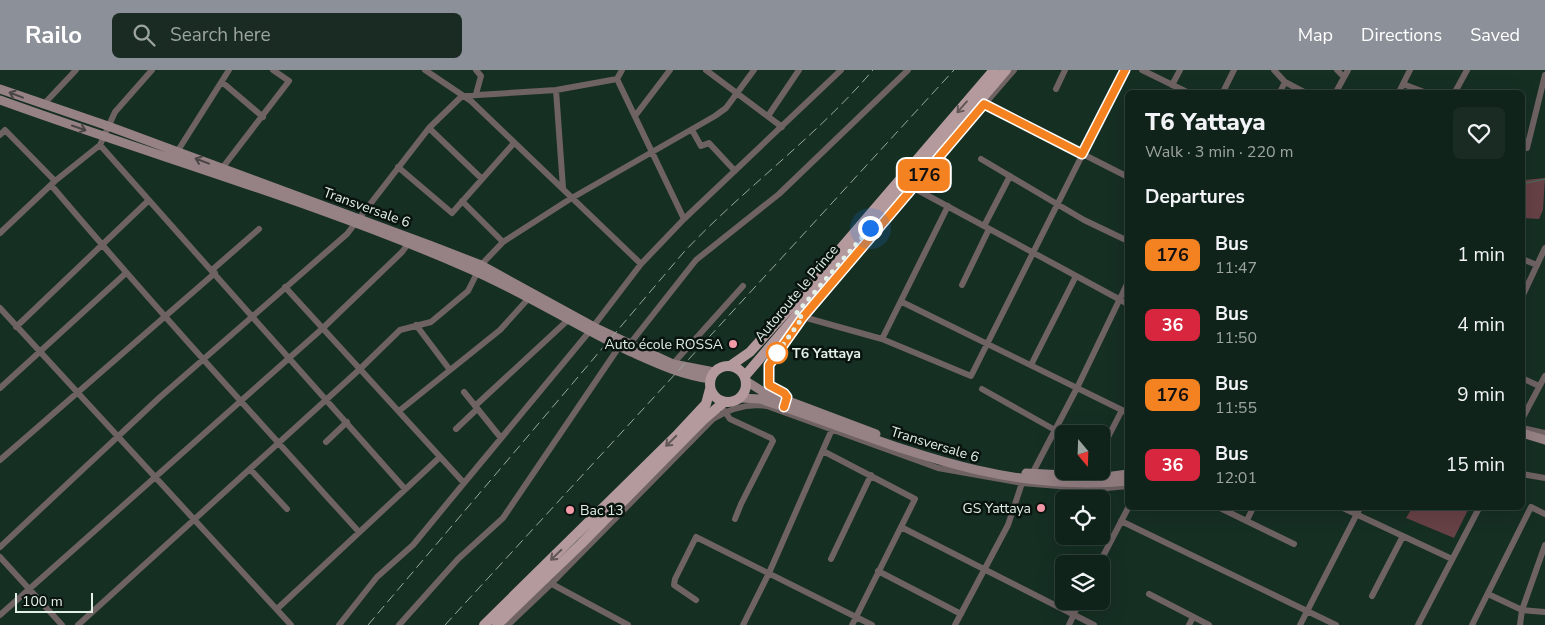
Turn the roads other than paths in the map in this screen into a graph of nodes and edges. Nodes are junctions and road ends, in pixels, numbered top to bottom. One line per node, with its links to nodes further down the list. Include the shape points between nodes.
1 (76, 70): 50 (street)
2 (152, 70): 54 (street, via 123,101)
3 (229, 70): 30 (street)
4 (273, 70): 51 (street, via 289,81)
5 (425, 70): 47 (street)
6 (476, 70): 45 (street, via 481,76)
7 (622, 70): 29 (street)
8 (670, 70): 52 (street)
9 (706, 70): 46 (street)
10 (754, 70): 46 (street)
11 (799, 70): 53 (street)
12 (841, 70): 56 (street)
13 (908, 70): 118 (street, via 779,194 696,260)
14 (994, 70): 123 (main road, Autoroute le Prince, one-way to 123, via 788,310 750,352)
15 (1006, 70): 49 (main road, Autoroute le Prince)
16 (1014, 70): 49 (street)
17 (1065, 70): 36 (street)
18 (1125, 70): 64 (street)
19 (1142, 70): 33 (street)
20 (1180, 70): 33 (street)
21 (1234, 70): 38 (street)
22 (1274, 70): 31 (street)
23 (1337, 70): 28 (street)
24 (1348, 70): 28 (street)
25 (1410, 70): 32 (street)
26 (1467, 70): 44 (street)
27 (1545, 75): 61 (street)
28 (1344, 77): 41 (street)
29 (617, 79): 35 (street); 52 (street)
30 (222, 82): 51 (street); 63 (street)
31 (1284, 82): 39 (street); 40 (street)
32 (1403, 84): 42 (street); 43 (street)
33 (1172, 85): 37 (street)
34 (0, 89): 50 (main road, Transversale 6, one-way to 34)
35 (556, 90): 45 (street); 74 (street)
36 (1056, 90)
37 (1183, 90)
38 (1224, 90)
39 (1281, 90)
40 (1300, 90)
41 (1337, 90)
42 (1400, 90)
43 (1419, 90)
44 (1456, 90)
45 (476, 94): 47 (street)
46 (737, 94): 53 (street); 57 (street, via 726,108)
47 (462, 96): 55 (street); 60 (street)
48 (0, 100): 59 (main road, Transversale 6, one-way to 59)
49 (982, 103): 64 (street); 73 (main road, Autoroute le Prince)
50 (42, 105): 54 (main road, Transversale 6)
51 (263, 116): 68 (street)
52 (635, 116): 62 (street)
53 (768, 116): 56 (street)
54 (108, 126): 59 (street); 63 (main road, Transversale 6)
55 (429, 128): 66 (street); 71 (street)
56 (782, 128): 67 (street)
57 (692, 130): 62 (street); 67 (street, via 701,146 710,143)
58 (0, 135): 72 (street, via 4,130)
59 (102, 141): 68 (main road, Transversale 6); 72 (street); 76 (street)
60 (514, 143): 71 (street); 74 (street)
61 (1527, 148)
62 (651, 151): 75 (street); 80 (street)
63 (177, 152): 68 (main road, Transversale 6, one-way to 63)
64 (1082, 154): 70 (street); 78 (street)
65 (981, 159): 69 (street)
66 (398, 168): 77 (street, via 452,213); 81 (street)
67 (735, 171): 80 (street)
68 (219, 172): 81 (main road, Transversale 6)
69 (1010, 176): 78 (street); 82 (street)
70 (1125, 176)
71 (482, 179): 77 (street)
72 (53, 183): 84 (street); 88 (street)
73 (910, 186): 79 (street); 110 (main road, Autoroute le Prince)
74 (563, 188): 75 (street)
75 (570, 199): 86 (street); 92 (street)
76 (148, 201): 88 (street); 95 (street)
77 (462, 201): 86 (street)
78 (1058, 203): 85 (street); 90 (street)
79 (948, 206): 82 (street); 105 (street)
80 (684, 219): 92 (street)
81 (359, 221): 87 (main road, Transversale 6); 94 (main road, Transversale 6); 100 (street)
82 (987, 227): 90 (street); 98 (street)
83 (259, 229): 95 (street)
84 (0, 233)
85 (1125, 240)
86 (503, 242): 94 (street)
87 (408, 244): 94 (main road, Transversale 6); 114 (street)
88 (103, 246): 96 (street); 113 (street)
89 (1545, 248): 93 (street)
90 (1033, 253): 97 (street); 117 (street)
91 (1525, 260): 93 (street)
92 (641, 264): 115 (street)
93 (1537, 265): 102 (street)
94 (479, 268): 103 (main road, Transversale 6); 112 (street, via 468,291 431,322); 115 (main road, Transversale 6)
95 (213, 271): 108 (street); 109 (street)
96 (126, 273): 108 (street); 119 (street)
97 (1076, 276): 104 (street); 122 (street)
98 (962, 285)
99 (743, 286): 124 (street)
100 (285, 287): 109 (street); 114 (street)
101 (1125, 288): 104 (street)
102 (1525, 291)
103 (528, 299): 111 (main road, Transversale 6); 126 (street, via 500,330)
104 (1119, 300): 106 (street); 133 (street)
105 (902, 302): 116 (street); 117 (street)
106 (1125, 303)
107 (0, 308): 113 (street)
108 (166, 315): 121 (street); 136 (street)
109 (252, 316): 120 (street); 121 (street)
110 (799, 316): 116 (street); 128 (main road, Autoroute le Prince); 141 (street, via 769,365 769,385 784,393)
111 (568, 320): 115 (main road, Transversale 6); 143 (street)
112 (416, 325): 125 (street, via 400,330); 126 (street)
113 (16, 327): 119 (street)
114 (323, 328): 120 (street); 125 (street)
115 (592, 330): 118 (main road, Transversale 6); 157 (street)
116 (882, 339): 117 (street, via 972,376)
117 (987, 344): 122 (street)
118 (625, 347): 124 (main road, Transversale 6); 222 (street, via 502,518 458,559)
119 (39, 352): 132 (street); 136 (street)
120 (288, 357): 137 (street); 139 (street)
121 (202, 360): 139 (street); 156 (street)
122 (1031, 365): 133 (street)
123 (730, 366): 128 (main road, via 741,371); 130 (main road, via 722,367)
124 (671, 367): 130 (main road, Transversale 6)
125 (360, 369): 137 (street); 144 (street)
126 (450, 370): 144 (street)
127 (1545, 376): 131 (street)
128 (746, 379): 138 (main road); 141 (main road, Transversale 6)
129 (1525, 379): 131 (street)
130 (712, 380): 142 (main road, via 713,395); 223 (main road, one-way to 223, via 706,404 684,428)
131 (1539, 386): 146 (street)
132 (0, 388)
133 (1078, 388): 145 (street); 148 (street)
134 (982, 389): 152 (street)
135 (464, 392): 143 (street)
136 (76, 393): 156 (street); 165 (street)
137 (326, 398): 147 (street); 160 (street)
138 (741, 398): 140 (main road, Transversale 6); 142 (main road)
139 (241, 401): 160 (street); 172 (street)
140 (753, 401): 141 (main road, Transversale 6); 142 (street); 149 (street)
141 (786, 404): 149 (main road, Transversale 6); 168 (main road, Transversale 6, via 941,456 986,468)
142 (723, 407): 185 (street, via 730,419 773,441); 202 (main road, via 703,420)
143 (476, 408): 150 (street); 157 (street)
144 (399, 411): 164 (street)
145 (1125, 411): 155 (street)
146 (1525, 412)
147 (347, 422): 161 (street); 177 (street)
148 (1058, 425)
149 (833, 427): 163 (street); 173 (main road, Transversale 6, via 938,462)
150 (456, 429)
151 (1525, 429): 153 (street)
152 (1055, 430): 168 (street)
153 (1545, 433)
154 (1525, 434): 159 (main road)
155 (1110, 436)
156 (117, 437): 172 (street); 194 (street)
157 (501, 438): 175 (street)
158 (1525, 440): 162 (main road)
159 (1545, 440)
160 (278, 442): 166 (street); 190 (street)
161 (326, 442)
162 (1545, 445)
163 (823, 451): 167 (street); 201 (street)
164 (440, 457): 175 (street); 177 (street)
165 (0, 460)
166 (250, 469): 178 (street); 186 (street)
167 (871, 474): 189 (street, via 914,497); 197 (street)
168 (1032, 474): 169 (main road, Transversale 6, via 1105,477)
169 (1125, 474)
170 (1525, 475): 171 (street)
171 (1545, 478)
172 (155, 479): 186 (street); 203 (street)
173 (1023, 481): 174 (main road, Transversale 6); 176 (street, via 1096,489); 199 (street, via 1008,525)
174 (1125, 481)
175 (464, 483): 221 (street, via 413,545 377,577)
176 (1125, 486)
177 (406, 489): 190 (street)
178 (287, 509)
179 (1127, 510): 188 (street)
180 (1224, 510): 187 (street)
181 (1252, 510): 187 (street)
182 (1477, 510): 198 (street)
183 (1358, 511): 191 (street); 211 (street)
184 (1545, 514): 205 (street, via 1531,507)
185 (735, 519)
186 (193, 520): 208 (street); 219 (street)
187 (1247, 520): 192 (street)
188 (1121, 521): 195 (street); 211 (street)
189 (901, 527): 199 (street); 200 (street)
190 (359, 532): 208 (street)
191 (1403, 536): 198 (street); 206 (street)
192 (1294, 544)
193 (1545, 545): 210 (street)
194 (0, 547)
195 (1104, 555)
196 (0, 557): 203 (street)
197 (831, 558)
198 (1452, 559): 237 (street)
199 (984, 569): 213 (street); 215 (street)
200 (878, 571): 213 (street); 216 (street)
201 (769, 574): 207 (street, via 696,537 674,585); 216 (street); 227 (street)
202 (548, 581): 224 (main road); 225 (street); 226 (street)
203 (28, 589): 214 (street); 218 (street)
204 (1149, 594): 217 (street)
205 (1488, 594): 210 (street); 238 (street)
206 (1372, 596)
207 (696, 600)
208 (278, 609): 220 (street)
209 (1076, 610): 215 (street)
210 (1522, 610): 212 (street); 239 (street)
211 (1307, 611): 235 (street); 236 (street)
212 (1545, 612)
213 (961, 614): 230 (street)
214 (0, 615)
215 (1074, 615): 231 (street); 232 (street)
216 (856, 617): 228 (street); 229 (street)
217 (1193, 617): 233 (street); 234 (street)
218 (62, 625)
219 (78, 625)
220 (291, 625)
221 (339, 625)
222 (399, 625)
223 (484, 625)
224 (497, 625)
225 (508, 625)
226 (628, 625)
227 (743, 625)
228 (852, 625)
229 (872, 625)
230 (955, 625)
231 (1069, 625)
232 (1094, 625)
233 (1189, 625)
234 (1209, 625)
235 (1300, 625)
236 (1336, 625)
237 (1418, 625)
238 (1472, 625)
239 (1520, 625)

